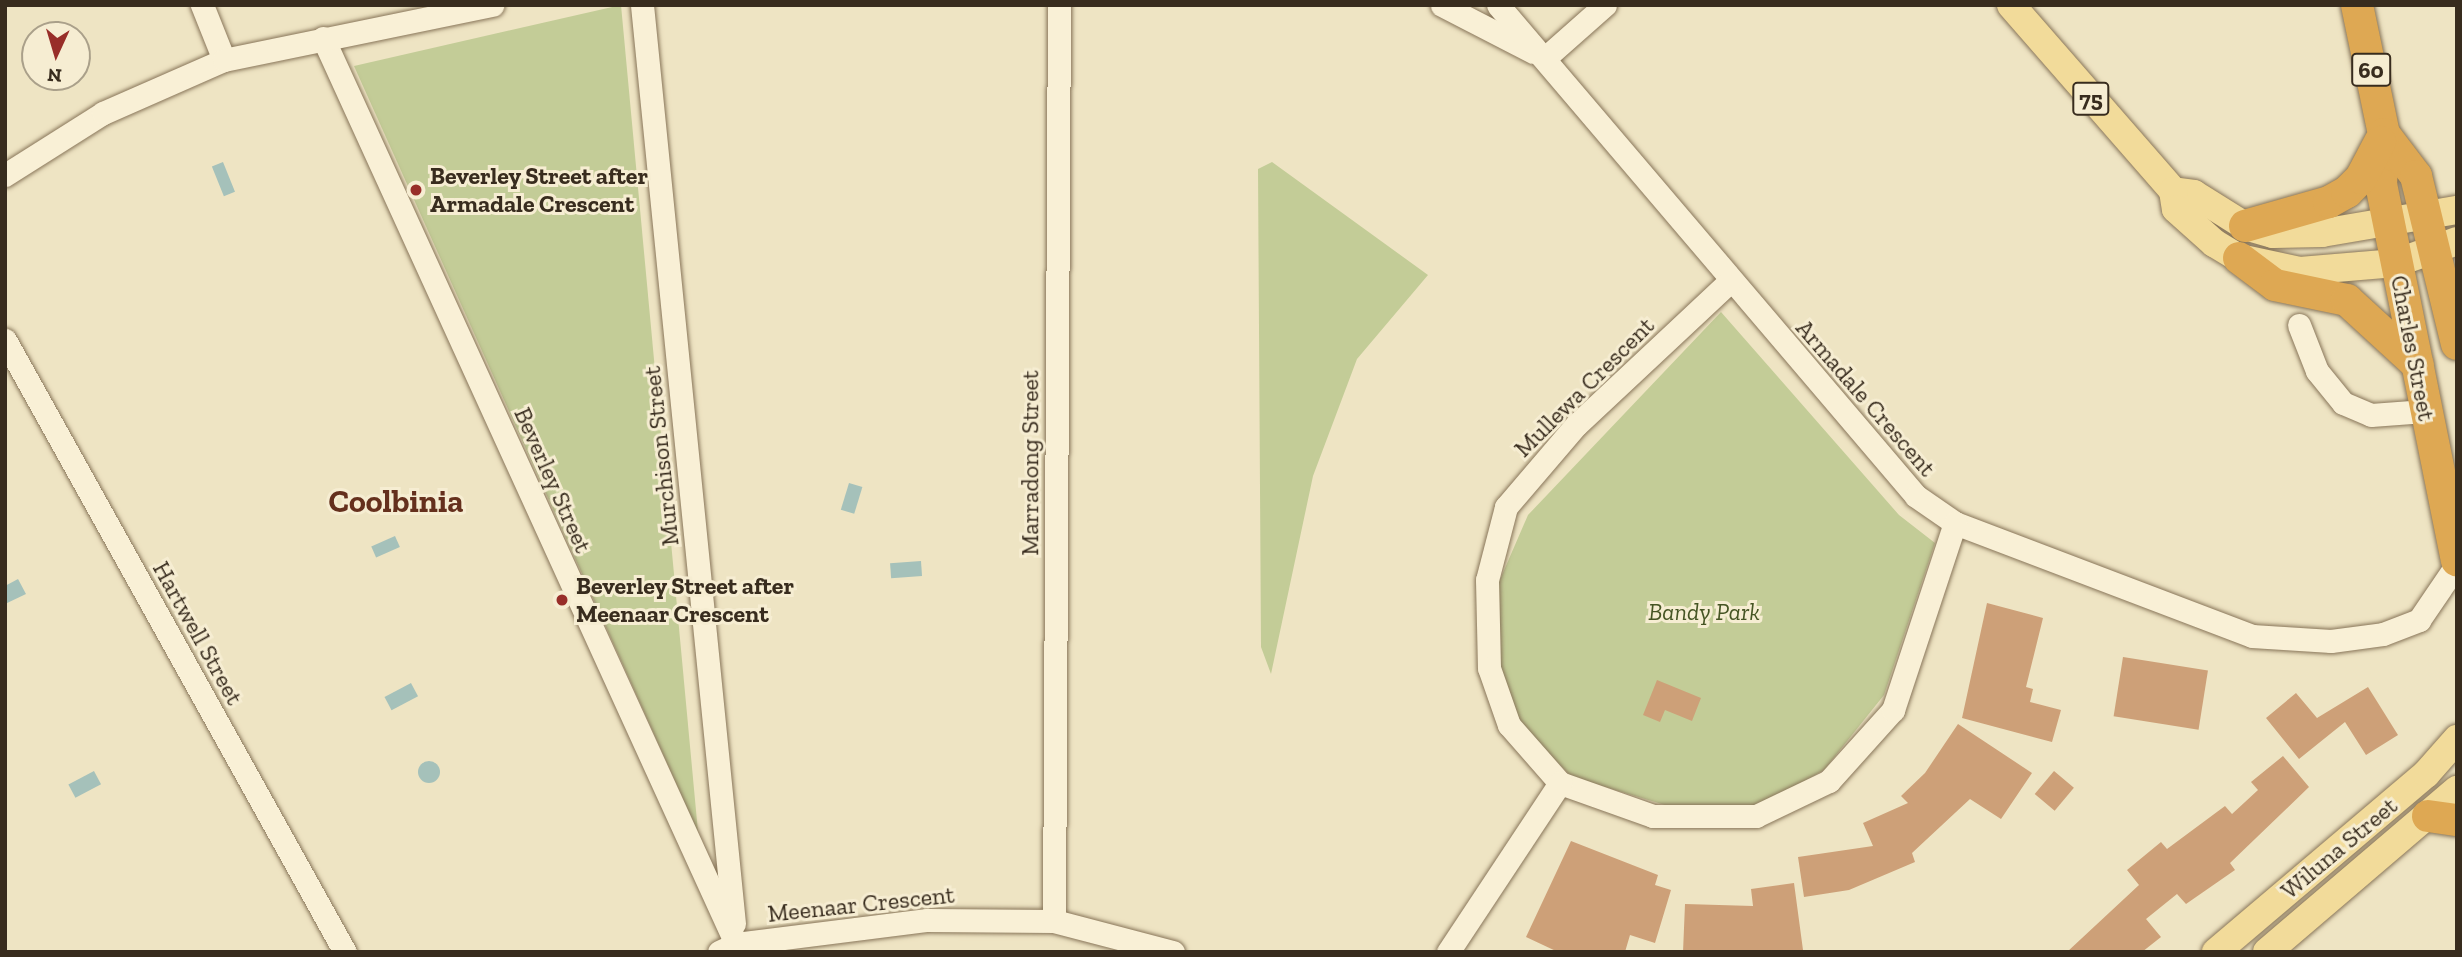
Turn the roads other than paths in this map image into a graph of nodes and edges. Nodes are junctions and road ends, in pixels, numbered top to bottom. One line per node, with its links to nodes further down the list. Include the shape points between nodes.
1 (202, 5): 12 (street)
2 (492, 5): 10 (street)
3 (642, 5): 36 (street, Murchison Street)
4 (1059, 5): 35 (street, Marradong Street)
5 (1442, 5): 11 (street, Armadale Crescent)
6 (1498, 5): 11 (street)
7 (1605, 5): 11 (street)
8 (2011, 5): 15 (main road, 75)
9 (2357, 5): 13 (highway, Charles Street / 60)
10 (323, 38): 12 (street); 36 (street, Beverley Street)
11 (1545, 58): 23 (street, Armadale Crescent)
12 (224, 60): 14 (street, via 103,113)
13 (2384, 134): 17 (highway, Charles Street / 60, via 2416,176); 18 (highway, Charles Street / 60, via 2381,184); 19 (highway, via 2361,178 2347,192 2329,202)
14 (5, 175)
15 (2174, 191): 19 (main road, via 2194,194); 21 (main road, 75, via 2176,209 2196,231)
16 (2457, 210): 17 (main road)
17 (2426, 216): 18 (main road); 20 (highway, Charles Street / 60)
18 (2389, 223): 19 (main road, via 2297,235); 22 (highway, Charles Street / 60)
19 (2245, 226)
20 (2446, 247): 22 (main road, 75); 26 (highway, Charles Street / 60)
21 (2239, 258): 22 (main road, 75, via 2300,271); 27 (highway, via 2275,285 2347,300)
22 (2396, 263): 27 (highway, Charles Street / 60)
23 (1729, 282): 29 (street, Armadale Crescent, via 1916,496); 32 (street, Mullewa Crescent, via 1576,425 1506,507 1487,580 1489,668 1509,725)
24 (2299, 325): 28 (street, via 2317,371 2343,403 2371,415)
25 (5, 340): 37 (street, Hartwell Street)
26 (2457, 344)
27 (2418, 365): 28 (highway, Charles Street / 60)
28 (2425, 411): 30 (highway, Charles Street / 60)
29 (1955, 523): 30 (street, Armadale Crescent, via 2252,636 2331,641 2383,634 2419,620 2438,598); 32 (street, Mullewa Crescent, via 1893,710 1829,781 1756,816 1653,816)
30 (2457, 562)
31 (2457, 739): 40 (main road, Wiluna Street, via 2426,775)
32 (1560, 783): 39 (street)
33 (2457, 790): 34 (main road, Wiluna Street)
34 (2442, 818): 41 (main road, Wiluna Street)
35 (1054, 921): 36 (street, Meenaar Crescent, via 927,920); 38 (street, Meenaar Crescent)
36 (728, 948)
37 (345, 952)
38 (1173, 952)
39 (1448, 952)
40 (2216, 952)
41 (2267, 952)

